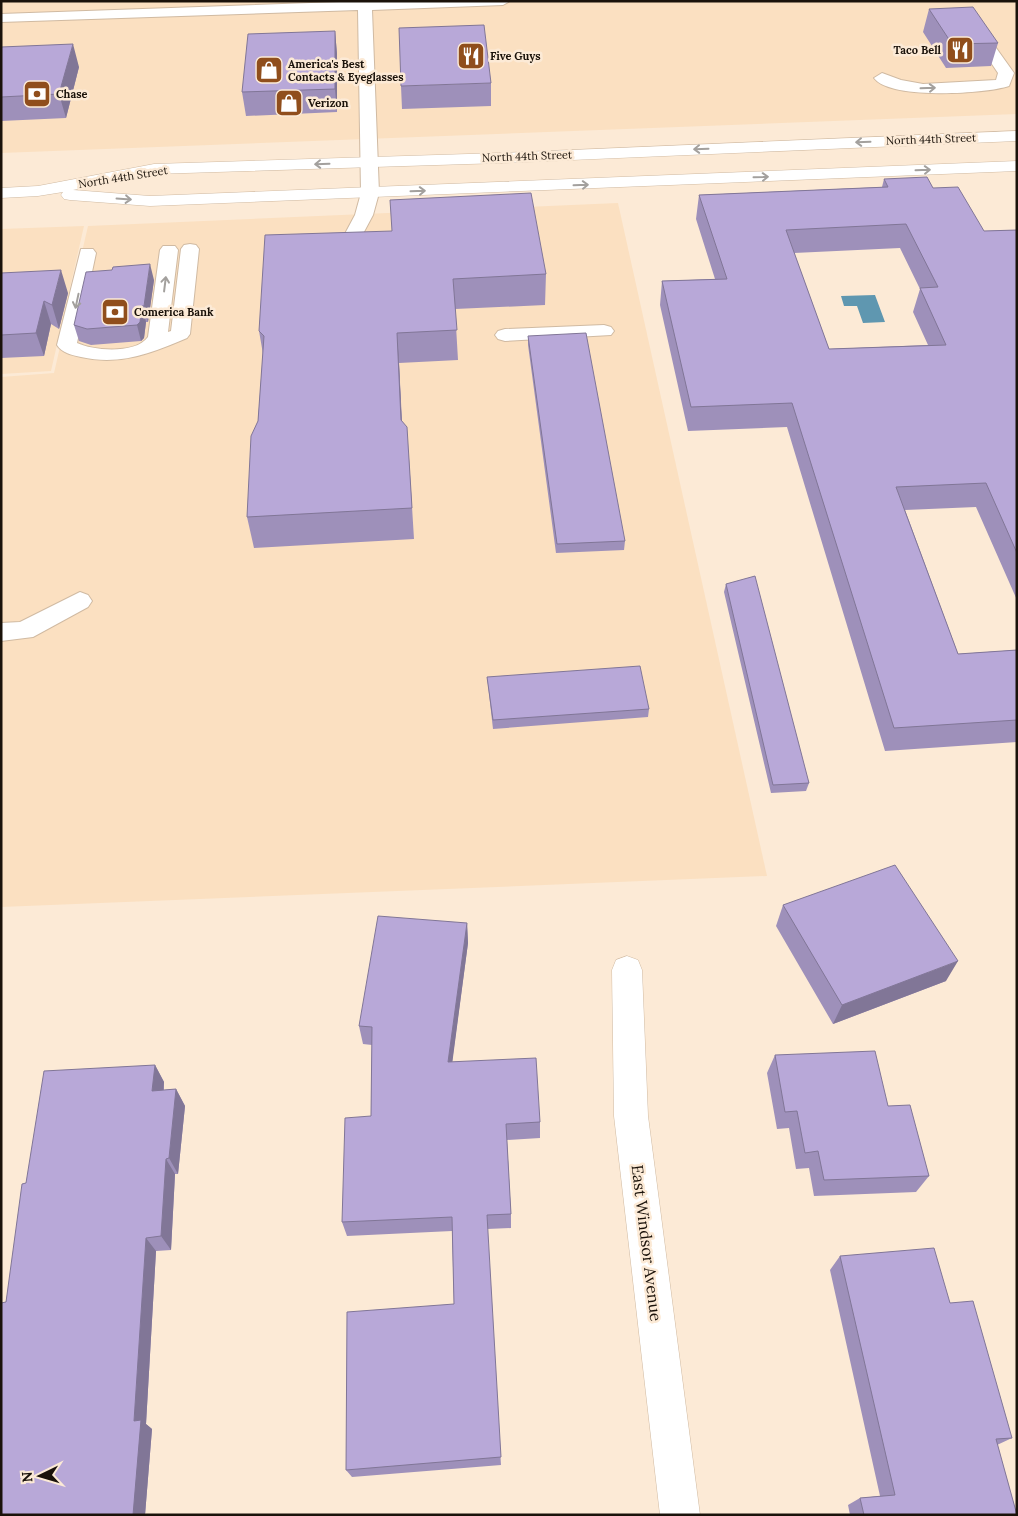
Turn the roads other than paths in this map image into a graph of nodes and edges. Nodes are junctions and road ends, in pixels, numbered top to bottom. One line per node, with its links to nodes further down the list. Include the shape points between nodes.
1 (503, 1): 2 (lane)
2 (365, 6): 4 (lane); 7 (lane)
3 (962, 10): 5 (lane, one-way to 3, via 902,87 918,89 1003,84 1006,73)
4 (1, 18)
5 (882, 78)
6 (1017, 136): 7 (main road, North 44th Street, one-way to 7)
7 (370, 162): 9 (main road, North 44th Street, one-way to 9, via 154,169); 11 (lane)
8 (1017, 166): 11 (main road, North 44th Street, one-way to 8)
9 (38, 191): 10 (main road, North 44th Street); 11 (main road, North 44th Street, one-way to 11, via 150,201)
10 (1, 192)
11 (370, 193): 12 (lane, via 364,216)
12 (349, 243)
13 (190, 249): 18 (lane, via 180,334)
14 (169, 250): 18 (lane, one-way to 14, via 158,337)
15 (87, 253): 18 (lane, one-way to 18, via 67,345 75,351 90,354 139,352)
16 (604, 331): 17 (lane)
17 (505, 336)
18 (151, 346)
19 (80, 601): 20 (lane, via 24,631)
20 (1, 632)
21 (627, 970): 22 (main road, East Windsor Avenue, via 631,1116)
22 (680, 1515)

